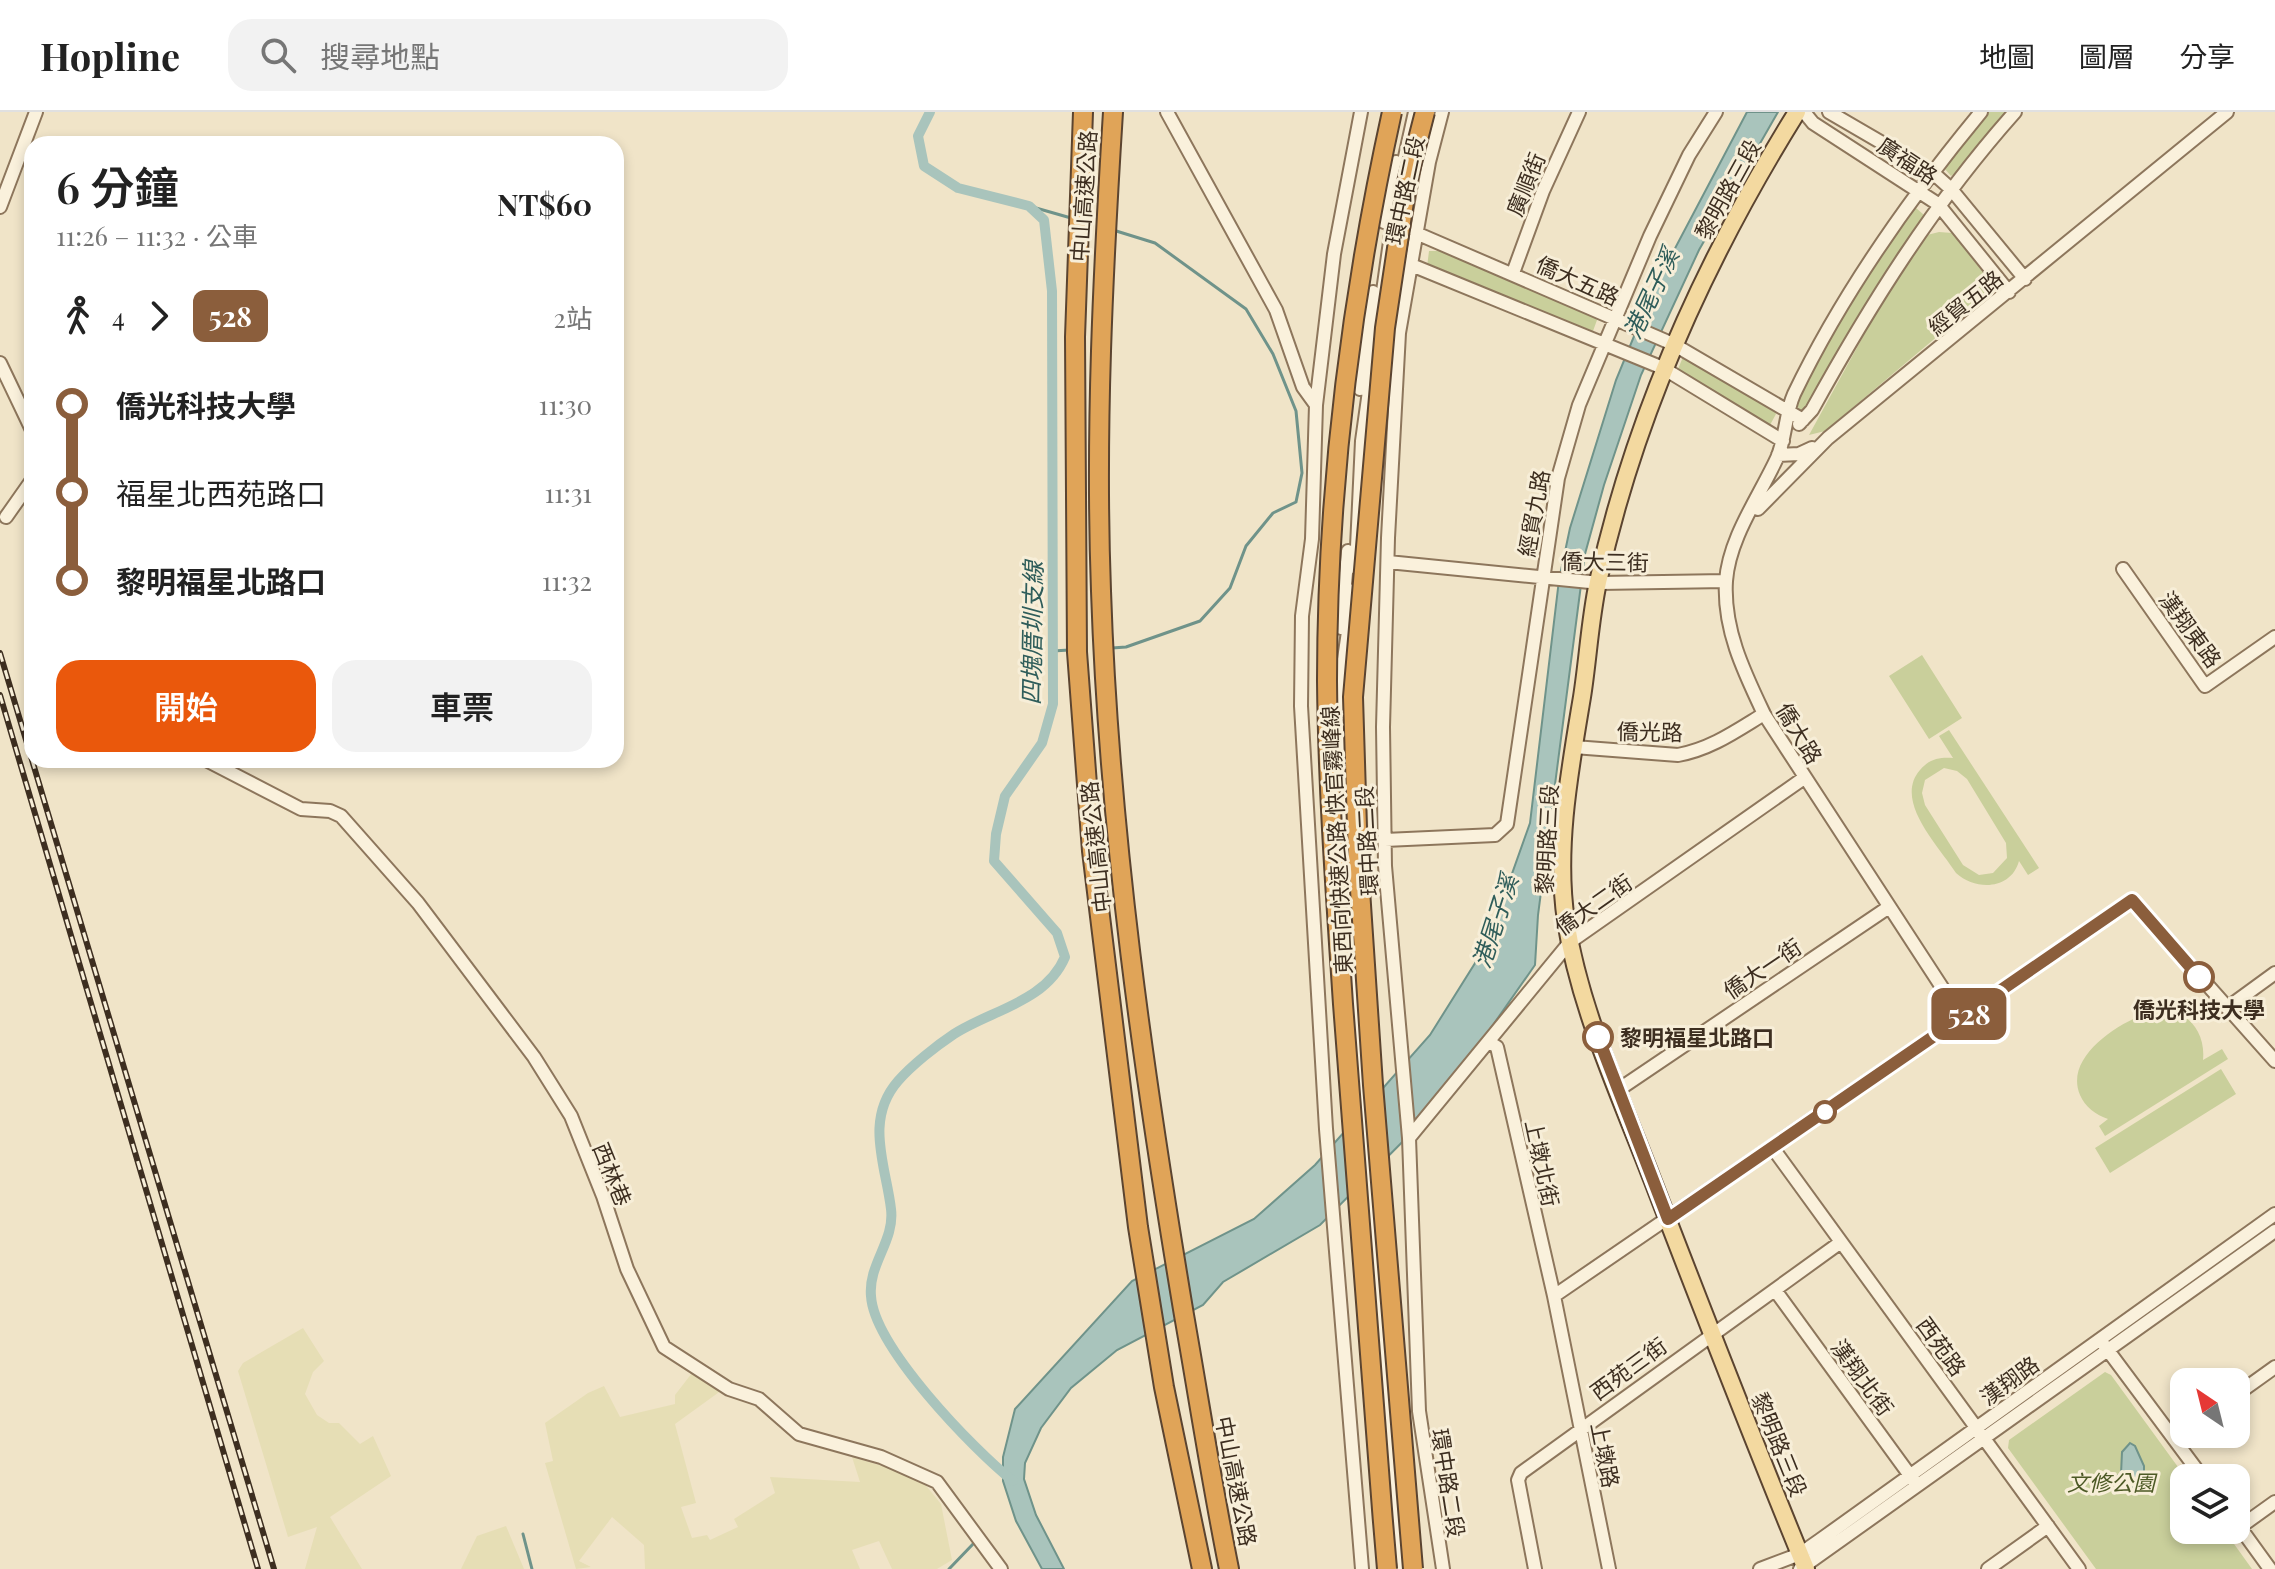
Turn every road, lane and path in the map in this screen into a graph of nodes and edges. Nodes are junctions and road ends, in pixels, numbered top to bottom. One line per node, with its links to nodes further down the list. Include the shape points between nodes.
1 (36, 112): 19 (street)
2 (1083, 112): 93 (highway, 中山高速公路, via 1075,337 1077,652 1092,851 1142,1255)
3 (1113, 112): 94 (highway, 中山高速公路, via 1101,306 1100,588 1109,754 1140,1037)
4 (1167, 112): 36 (street, via 1276,310 1303,387)
5 (1361, 112): 36 (street, via 1334,254)
6 (1392, 112): 96 (highway, 東西向快速公路 快官霧峰線, bridge, via 1350,338 1327,678 1329,787 1356,1195)
7 (1407, 112): 67 (street, 環中路二段, via 1365,341 1337,657 1338,786)
8 (1415, 112): 67 (street, 環中路二段, via 1384,264 1342,673)
9 (1425, 112): 99 (highway, 東西向快速公路 快官霧峰線, bridge, via 1407,182 1385,328 1353,697 1373,1085)
10 (1442, 112): 26 (street, 環中路二段)
11 (1579, 112): 28 (street, 廣順街)
12 (1716, 112): 31 (street, 經貿九路, via 1683,169)
13 (1797, 112): 33 (main road, 黎明路三段, via 1742,204)
14 (1804, 112): 22 (street, 廣福路, via 1814,124)
15 (1829, 112): 21 (street, 廣福路)
16 (1981, 112): 21 (street, 僑大路)
17 (2015, 112): 23 (street, 僑大路)
18 (2227, 112): 29 (street, 經貿五路)
19 (27, 136)
20 (24, 144): 25 (street)
21 (1932, 172): 22 (street, 僑大路); 23 (street, 廣福路)
22 (1920, 189): 24 (street, 廣福路); 37 (street, 僑大路, via 1831,326)
23 (1951, 189): 24 (street, 僑大路); 29 (street, 廣福路)
24 (1938, 204): 30 (street, 廣福路); 39 (street, 僑大路)
25 (0, 207)
26 (1416, 233): 27 (street, 環中路二段); 28 (street, 僑大五路)
27 (1409, 264): 32 (street, 僑大五路); 46 (street, 環中路二段, via 1399,333)
28 (1513, 273): 31 (street, 僑大五路)
29 (2025, 279): 30 (street, 經貿五路)
30 (2009, 292): 40 (street, 經貿五路)
31 (1614, 318): 32 (street, 經貿九路); 33 (street, 僑大五路)
32 (1603, 342): 35 (street, 僑大五路); 48 (street, 經貿九路, via 1558,478)
33 (1673, 344): 35 (main road, 黎明路三段); 37 (street, 僑大五路)
34 (0, 363): 38 (street)
35 (1663, 368): 41 (street, 僑大五路); 50 (main road, 黎明路三段)
36 (1316, 405): 79 (street, via 1301,706)
37 (1789, 412): 39 (street, 僑大五路); 41 (street, 僑大路)
38 (24, 413)
39 (1803, 420): 41 (street, 僑大路)
40 (1828, 438): 42 (street, via 1799,454); 45 (street, 經貿五路, via 1770,494)
41 (1783, 441): 42 (street, 僑大路)
42 (1778, 455): 45 (street, 僑大路)
43 (24, 491): 44 (street)
44 (6, 517)
45 (1739, 534): 49 (street, 僑大路)
46 (1388, 562): 48 (street, 僑大三街); 56 (street, 環中路二段)
47 (2123, 569): 51 (street, 漢翔東路, via 2205,686)
48 (1546, 579): 50 (street, 僑大三街); 56 (street, 經貿九路, via 1504,830 1495,835)
49 (1726, 581): 50 (street, 僑大三街); 52 (street, 僑大路, via 1729,625)
50 (1598, 583): 53 (main road, 黎明路三段)
51 (2275, 637)
52 (1764, 714): 53 (street, 僑光路, via 1691,753); 55 (street, 僑大路)
53 (1574, 747): 58 (main road, 黎明路三段, via 1563,864)
54 (222, 768): 92 (street, 西林巷, via 301,809 341,816 418,903 534,1057 571,1116 627,1269 664,1347 729,1389 759,1399 799,1434 881,1457 937,1482)
55 (1804, 778): 57 (street, 僑大路); 58 (street, 僑大二街)
56 (1385, 840): 65 (street, 環中路二段)
57 (1889, 907): 61 (street, 僑大路); 64 (street, 僑大一街)
58 (1570, 942): 62 (street, 僑大二街); 64 (main road, 黎明路三段, via 1577,980)
59 (2275, 973): 60 (street)
60 (2227, 1008): 61 (street, via 2132,900); 63 (street)
61 (1962, 1018): 66 (street)
62 (1489, 1042): 65 (street, 僑大二街); 73 (street, 上墩北街, via 1497,1047)
63 (2275, 1061)
64 (1618, 1090): 69 (main road, 黎明路三段)
65 (1409, 1138): 77 (street, 環中路二段)
66 (1772, 1147): 69 (street); 71 (street, 西苑路)
67 (1367, 1178): 78 (street)
68 (2275, 1214): 75 (street, 漢翔路)
69 (1668, 1219): 73 (street); 74 (main road, 黎明路三段)
70 (2275, 1231): 75 (street, 漢翔路)
71 (1841, 1242): 72 (street, 西苑三街); 83 (street, 西苑路)
72 (1775, 1290): 74 (street, 西苑三街); 85 (street, 漢翔北街)
73 (1554, 1296): 82 (street, 上墩路)
74 (1712, 1333): 82 (street, 西苑三街); 91 (main road, 黎明路三段)
75 (2104, 1345): 81 (street); 83 (street, 漢翔路); 84 (street, 漢翔路)
76 (2275, 1367): 80 (street)
77 (1416, 1377): 78 (street); 100 (street, 環中路二段)
78 (1381, 1380): 79 (street); 97 (street); 98 (street)
79 (1345, 1385): 95 (street)
80 (2250, 1385)
81 (2170, 1425)
82 (1580, 1428): 101 (street, 西苑三街, via 1526,1468 1518,1480); 102 (street, 上墩路)
83 (1976, 1428): 84 (street, 西苑路); 85 (street, 漢翔路)
84 (1984, 1439): 86 (street, 漢翔路); 89 (street, 西苑路)
85 (1910, 1476): 86 (street, 漢翔北街); 91 (street, 漢翔路)
86 (1918, 1487): 91 (street, 漢翔路)
87 (2275, 1502): 88 (street)
88 (2250, 1517)
89 (2048, 1526): 104 (street); 105 (street, 西苑路)
90 (2250, 1541): 106 (street)
91 (1803, 1565): 103 (street, 漢翔路)
92 (1001, 1569)
93 (1202, 1569)
94 (1229, 1569)
95 (1362, 1569)
96 (1387, 1569)
97 (1397, 1569)
98 (1404, 1569)
99 (1413, 1569)
100 (1443, 1569)
101 (1535, 1569)
102 (1609, 1569)
103 (1760, 1569)
104 (1988, 1569)
105 (2079, 1569)
106 (2270, 1569)

